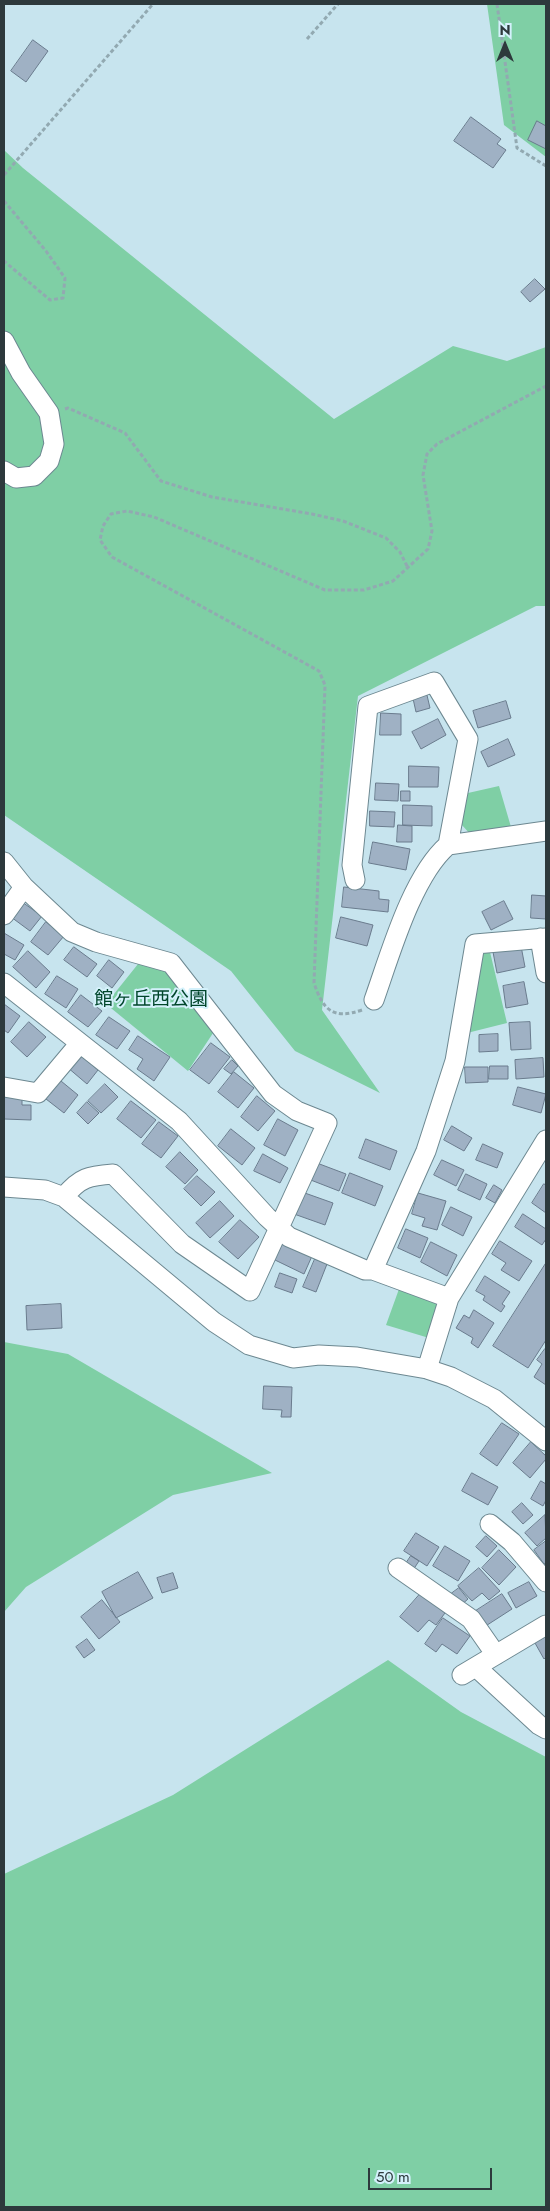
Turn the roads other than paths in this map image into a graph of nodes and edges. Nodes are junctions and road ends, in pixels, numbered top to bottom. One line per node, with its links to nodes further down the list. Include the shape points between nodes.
1 (4, 341): 2 (street, via 21,373 49,413 54,444 49,461 34,476 16,478)
2 (4, 471)
3 (546, 831): 4 (street)
4 (448, 845): 6 (street, via 468,739 434,682 368,706 352,865); 12 (street, via 426,870 396,937)
5 (4, 862): 7 (street)
6 (355, 880)
7 (24, 887): 8 (street); 18 (street, via 72,932 171,963 273,1094 297,1111 327,1123)
8 (4, 916)
9 (543, 938): 10 (street); 19 (street, via 475,944 455,1061 426,1151)
10 (546, 973)
11 (4, 983): 13 (street)
12 (374, 1000)
13 (80, 1043): 14 (street, via 38,1093); 18 (street, via 179,1121)
14 (4, 1087)
15 (546, 1140): 20 (street)
16 (4, 1187): 17 (street, via 45,1190)
17 (64, 1197): 18 (street, via 89,1176 113,1174 182,1244 250,1291); 21 (street, via 214,1322 249,1345 293,1358 319,1355 357,1357)
18 (279, 1228): 19 (street, via 289,1237 365,1270)
19 (373, 1270): 20 (street)
20 (449, 1298): 21 (street)
21 (427, 1369): 22 (street, via 451,1377 494,1399)
22 (546, 1441)
23 (490, 1524): 25 (street, via 512,1542)
24 (398, 1568): 27 (street, via 471,1619)
25 (546, 1582)
26 (546, 1625): 27 (street)
27 (496, 1655): 28 (street, via 469,1671)
28 (546, 1729)

